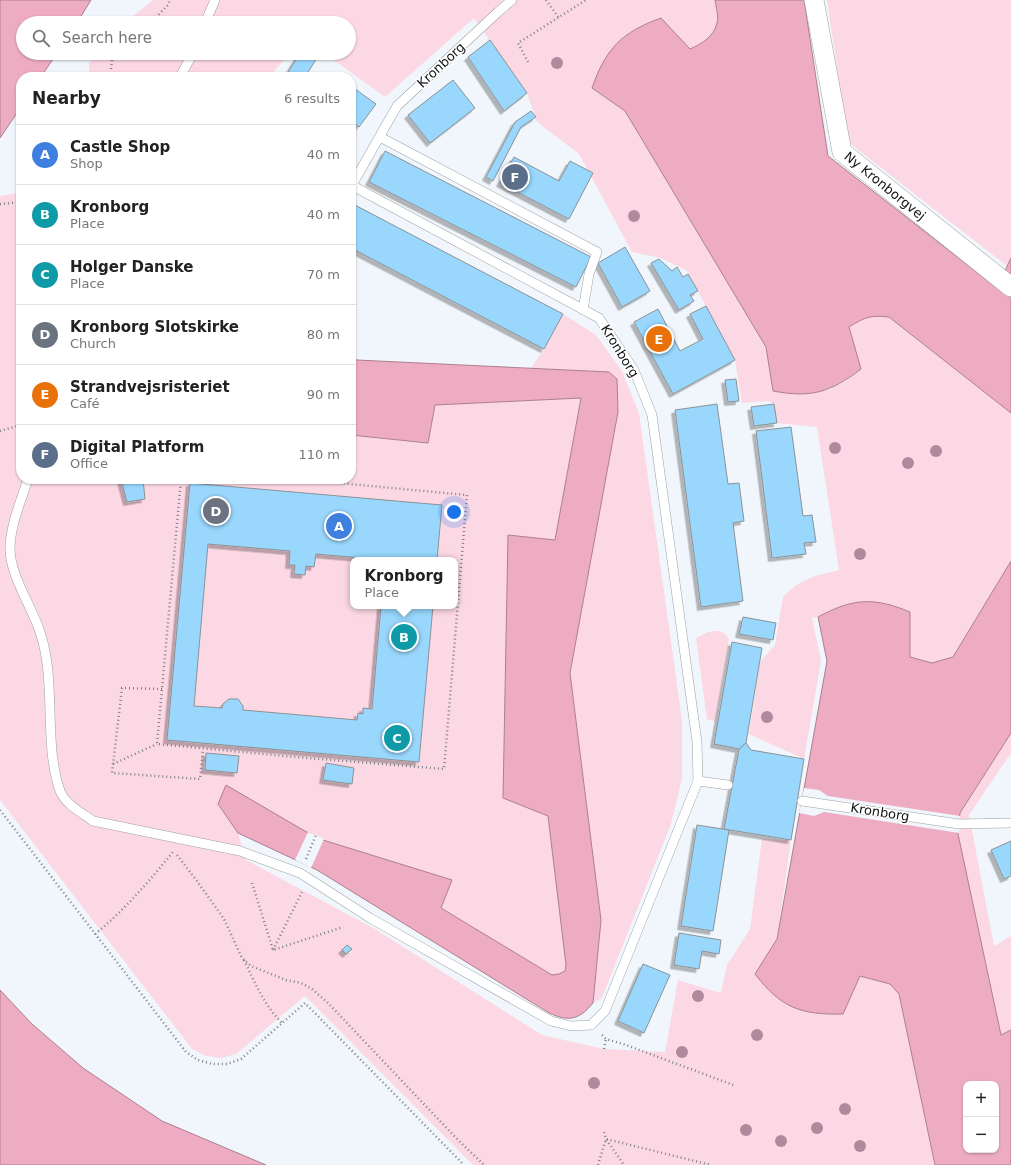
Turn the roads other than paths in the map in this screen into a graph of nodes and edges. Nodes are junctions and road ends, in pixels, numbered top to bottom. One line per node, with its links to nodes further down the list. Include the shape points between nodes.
1 (215, 0): 4 (lane)
2 (512, 0): 7 (lane, Kronborg, via 397,106)
3 (814, 0): 10 (street, Ny Kronborgvej, via 842,152)
4 (209, 16)
5 (189, 60): 6 (lane)
6 (183, 72)
7 (380, 137): 8 (lane, Kronborg); 11 (lane, via 597,252 589,274)
8 (356, 178)
9 (356, 187): 11 (lane, Kronborg)
10 (1011, 287)
11 (584, 310): 13 (lane, Kronborg, via 599,318 634,370 652,415 697,742)
12 (26, 484): 13 (lane, via 14,523 10,550 15,574 42,640 48,670 54,768 61,792 73,807 93,820 240,851 300,873 370,918 551,1021 571,1026 591,1025 605,1010)
13 (698, 781): 14 (lane)
14 (728, 785)
15 (802, 801): 16 (lane, Kronborg, via 959,824)
16 (1011, 823)

